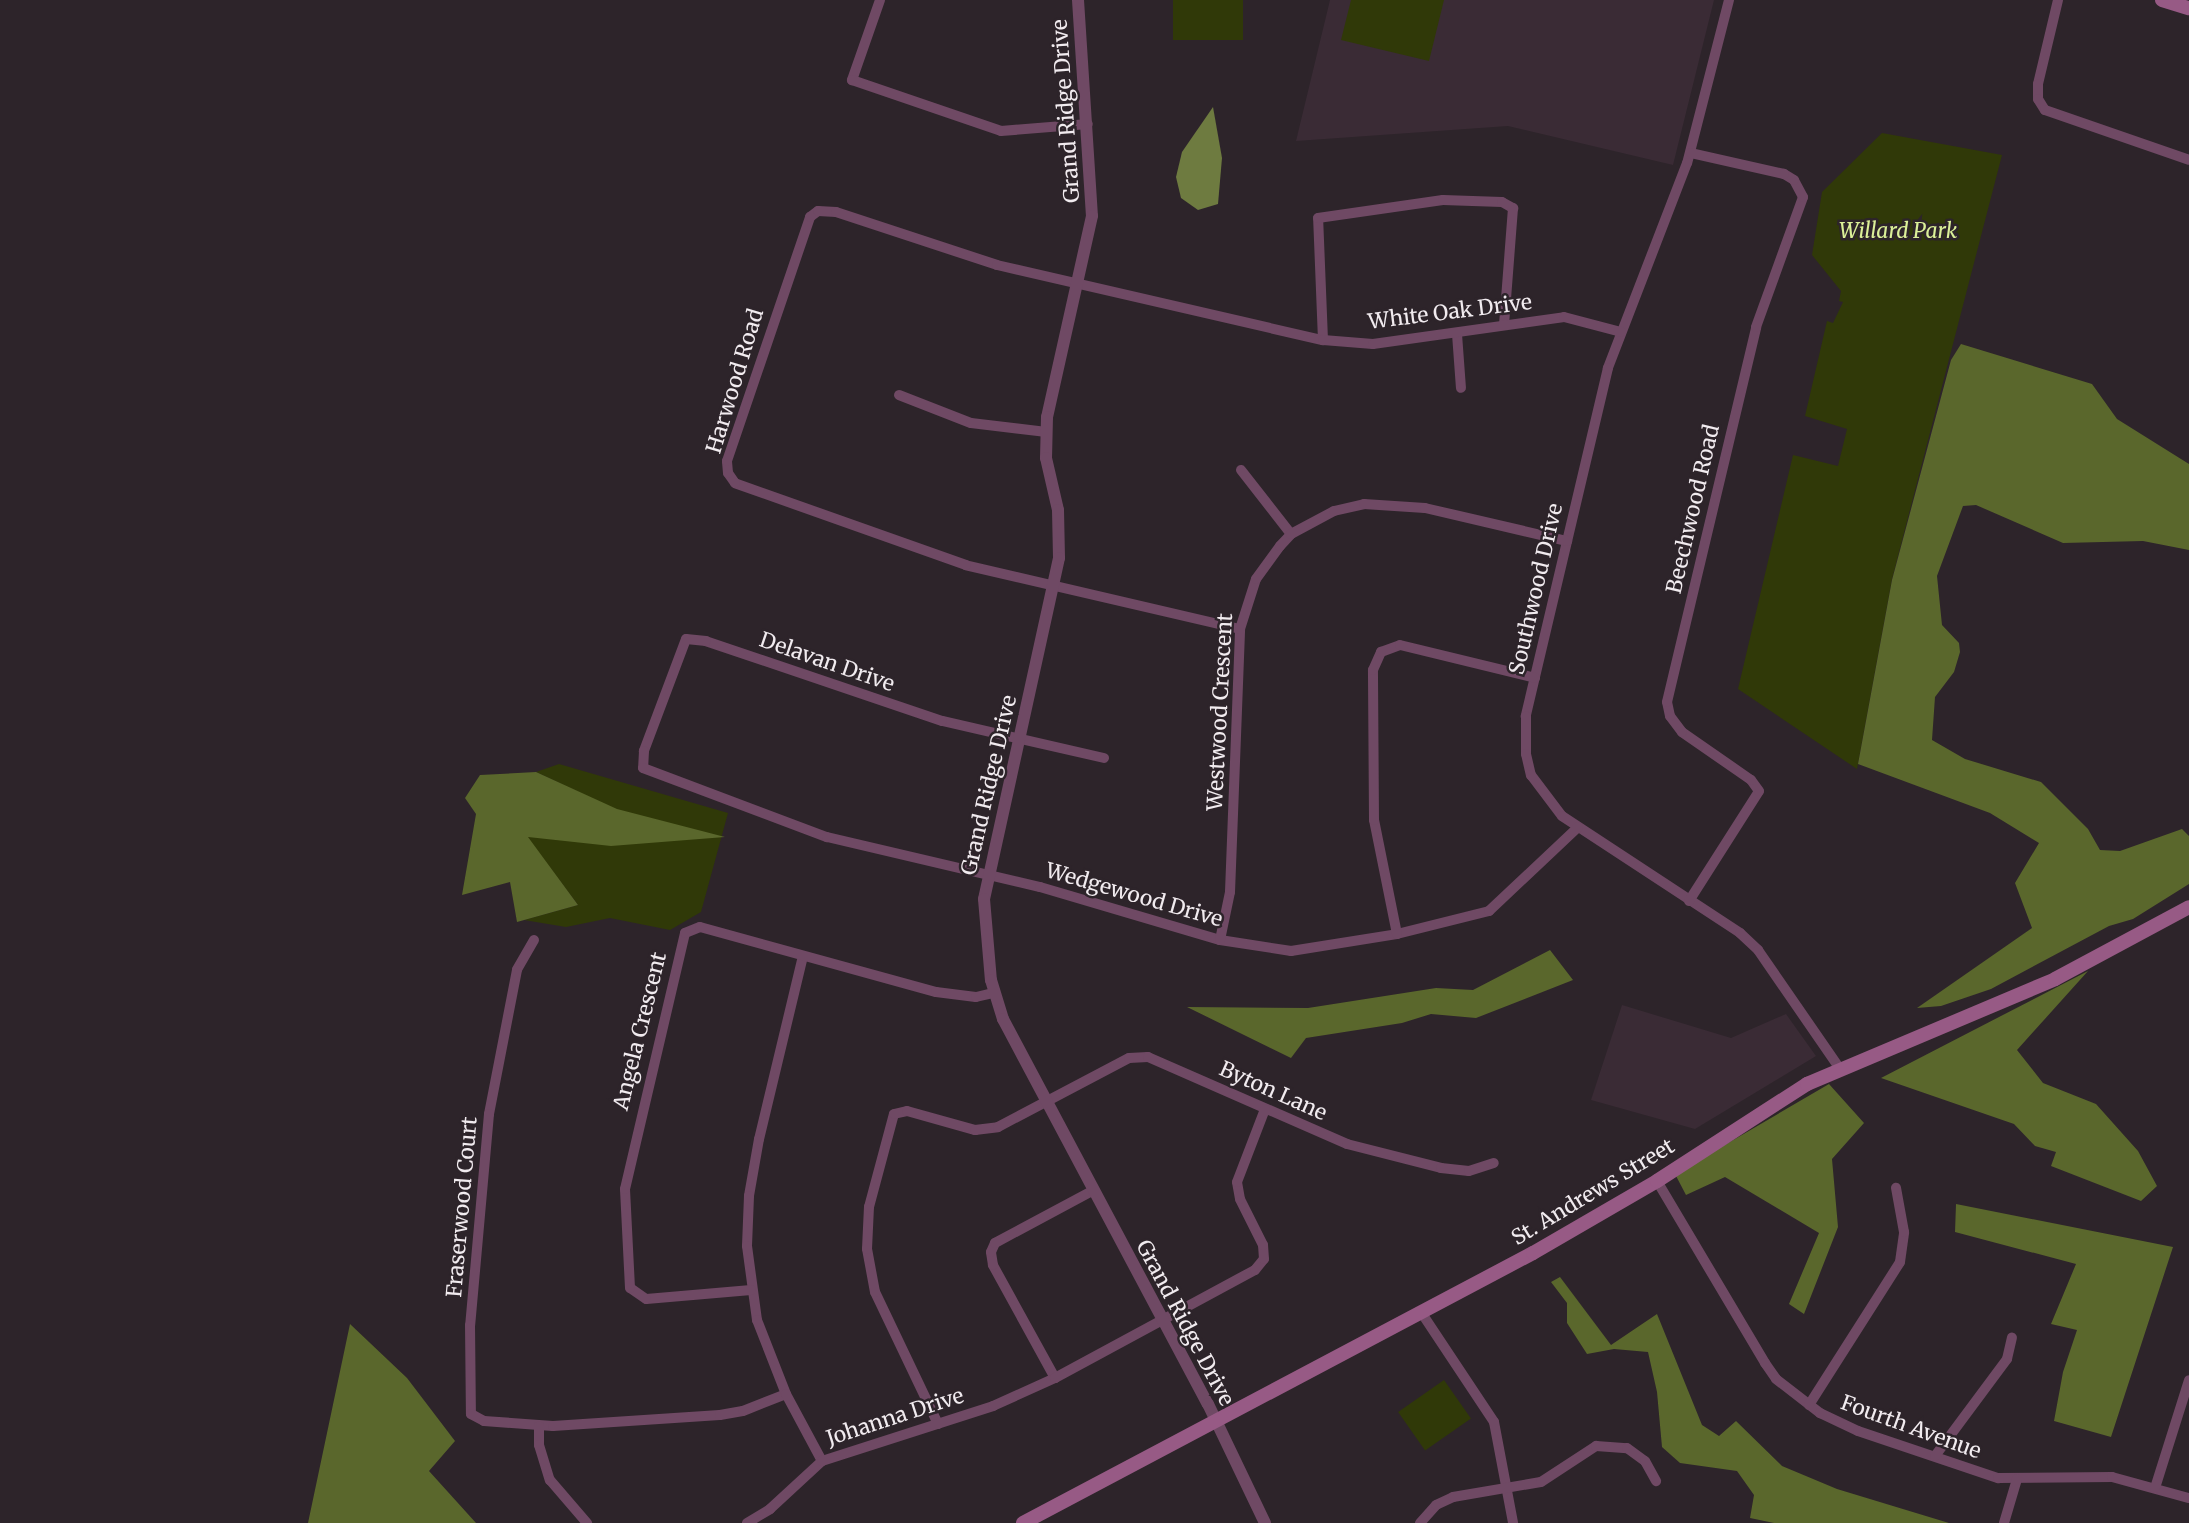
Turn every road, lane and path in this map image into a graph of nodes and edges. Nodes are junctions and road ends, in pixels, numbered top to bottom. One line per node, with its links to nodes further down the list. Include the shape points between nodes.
1 (880, 0): 7 (street, via 852,80 1001,131)
2 (1078, 0): 7 (street, Grand Ridge Drive)
3 (1729, 0): 8 (street, Southwood Drive)
4 (2059, 0): 9 (street, via 2038,84 2038,99 2045,110)
5 (2162, 0): 6 (main road)
6 (2189, 8)
7 (1088, 124): 10 (street, Grand Ridge Drive, via 1093,216)
8 (1690, 153): 12 (street, Southwood Drive); 29 (street, Beechwood Road, via 1784,174 1794,180 1803,197 1756,327 1667,702 1670,716 1682,732 1751,779 1759,791)
9 (2189, 160)
10 (1079, 282): 14 (street, White Oak Drive); 17 (street, Grand Ridge Drive); 21 (street, Harwood Road, via 997,265 836,212 818,211 805,225 727,461 735,483 966,565)
11 (1504, 325): 12 (street, White Oak Drive, via 1564,317); 13 (street, White Oak Drive); 14 (street, via 1513,208 1502,202 1443,200 1318,218)
12 (1621, 332): 20 (street, Southwood Drive)
13 (1457, 334): 14 (street, White Oak Drive, via 1373,344); 15 (street)
14 (1323, 340)
15 (1461, 388)
16 (899, 394): 17 (street, via 971,423)
17 (1046, 432): 21 (street, Grand Ridge Drive, via 1061,541)
18 (1241, 470): 19 (street)
19 (1291, 534): 20 (street, Westwood Crescent, via 1334,511 1396,504); 22 (street, Westwood Crescent, via 1256,579)
20 (1567, 541): 23 (street, Southwood Drive)
21 (1054, 587): 22 (street, Harwood Road); 24 (street, Grand Ridge Drive)
22 (1240, 629): 33 (street, Westwood Crescent, via 1230,892)
23 (1535, 678): 27 (street, Southwood Drive, via 1525,735 1531,775 1544,797); 31 (street, via 1400,645 1381,652 1373,670 1374,820)
24 (1019, 740): 25 (street, Delavan Drive); 26 (street, Delavan Drive, via 942,721 706,641 686,639 644,751 643,768); 28 (street, Grand Ridge Drive)
25 (1104, 758)
26 (656, 777): 28 (street, Wedgewood Drive, via 827,837)
27 (1578, 827): 29 (street, Southwood Drive); 31 (street, Wedgewood Drive, via 1489,911)
28 (989, 874): 33 (street, Wedgewood Drive); 35 (street, Grand Ridge Drive, via 983,911)
29 (1689, 901): 36 (street, Southwood Drive, via 1758,950)
30 (2189, 906): 36 (main road, St. Andrews Street, via 2055,979)
31 (1397, 934): 33 (street, Wedgewood Drive, via 1291,951)
32 (534, 940): 53 (street, Fraserwood Court, via 517,970 489,1114 470,1325 469,1407 484,1421)
33 (1220, 940)
34 (803, 956): 35 (street, Angela Crescent, via 936,992 976,997); 43 (street, Johanna Drive, via 749,1196); 43 (street, Angela Crescent, via 700,927 685,933 625,1189 627,1273 630,1288 638,1297)
35 (993, 993): 37 (street, Grand Ridge Drive)
36 (1840, 1069): 40 (main road, St. Andrews Street, via 1764,1110)
37 (1046, 1102): 38 (street, Byton Lane, via 1138,1056); 42 (street, Grand Ridge Drive); 52 (street, Byton Lane, via 998,1127 975,1130 907,1111 894,1114 888,1127 869,1207 867,1249 875,1292)
38 (1265, 1109): 39 (street, Byton Lane, via 1347,1144 1441,1168 1469,1171); 45 (street, Johanna Drive, via 1237,1182 1240,1199 1263,1245 1264,1259 1255,1270)
39 (1494, 1163)
40 (1657, 1181): 44 (main road, St. Andrews Street); 50 (street, Fourth Avenue, via 1765,1363 1776,1379)
41 (1896, 1188): 50 (street, via 1904,1232 1900,1262)
42 (1094, 1190): 45 (street, Grand Ridge Drive); 47 (street, via 995,1243 991,1252 993,1265)
43 (751, 1290): 49 (street, Johanna Drive, via 757,1320)
44 (1421, 1312): 51 (main road, St. Andrews Street); 58 (street, via 1494,1422)
45 (1163, 1320): 47 (street, Johanna Drive); 51 (street, Grand Ridge Drive)
46 (2012, 1338): 54 (street, via 2007,1359)
47 (1055, 1378): 52 (street, Johanna Drive)
48 (2189, 1380): 59 (street)
49 (786, 1394): 53 (street, via 720,1415); 55 (street, Johanna Drive)
50 (1809, 1405): 54 (street, Fourth Avenue, via 1840,1424)
51 (1215, 1422): 63 (main road, St. Andrews Street); 64 (street, Grand Ridge Drive)
52 (938, 1424): 55 (street, Johanna Drive)
53 (539, 1426): 61 (street, via 539,1445 550,1480)
54 (1935, 1456): 56 (street, Fourth Avenue, via 1998,1478)
55 (822, 1461): 62 (street, via 770,1509)
56 (2017, 1479): 59 (street, Fourth Avenue, via 2112,1477); 67 (street)
57 (1656, 1481): 58 (street, via 1636,1453 1607,1444 1580,1452 1541,1482)
58 (1508, 1488): 65 (street, via 1453,1497 1436,1505); 66 (street)
59 (2155, 1488): 60 (street, Fourth Avenue)
60 (2189, 1498)
61 (587, 1523)
62 (747, 1523)
63 (1023, 1523)
64 (1265, 1523)
65 (1420, 1523)
66 (1513, 1523)
67 (2004, 1523)

